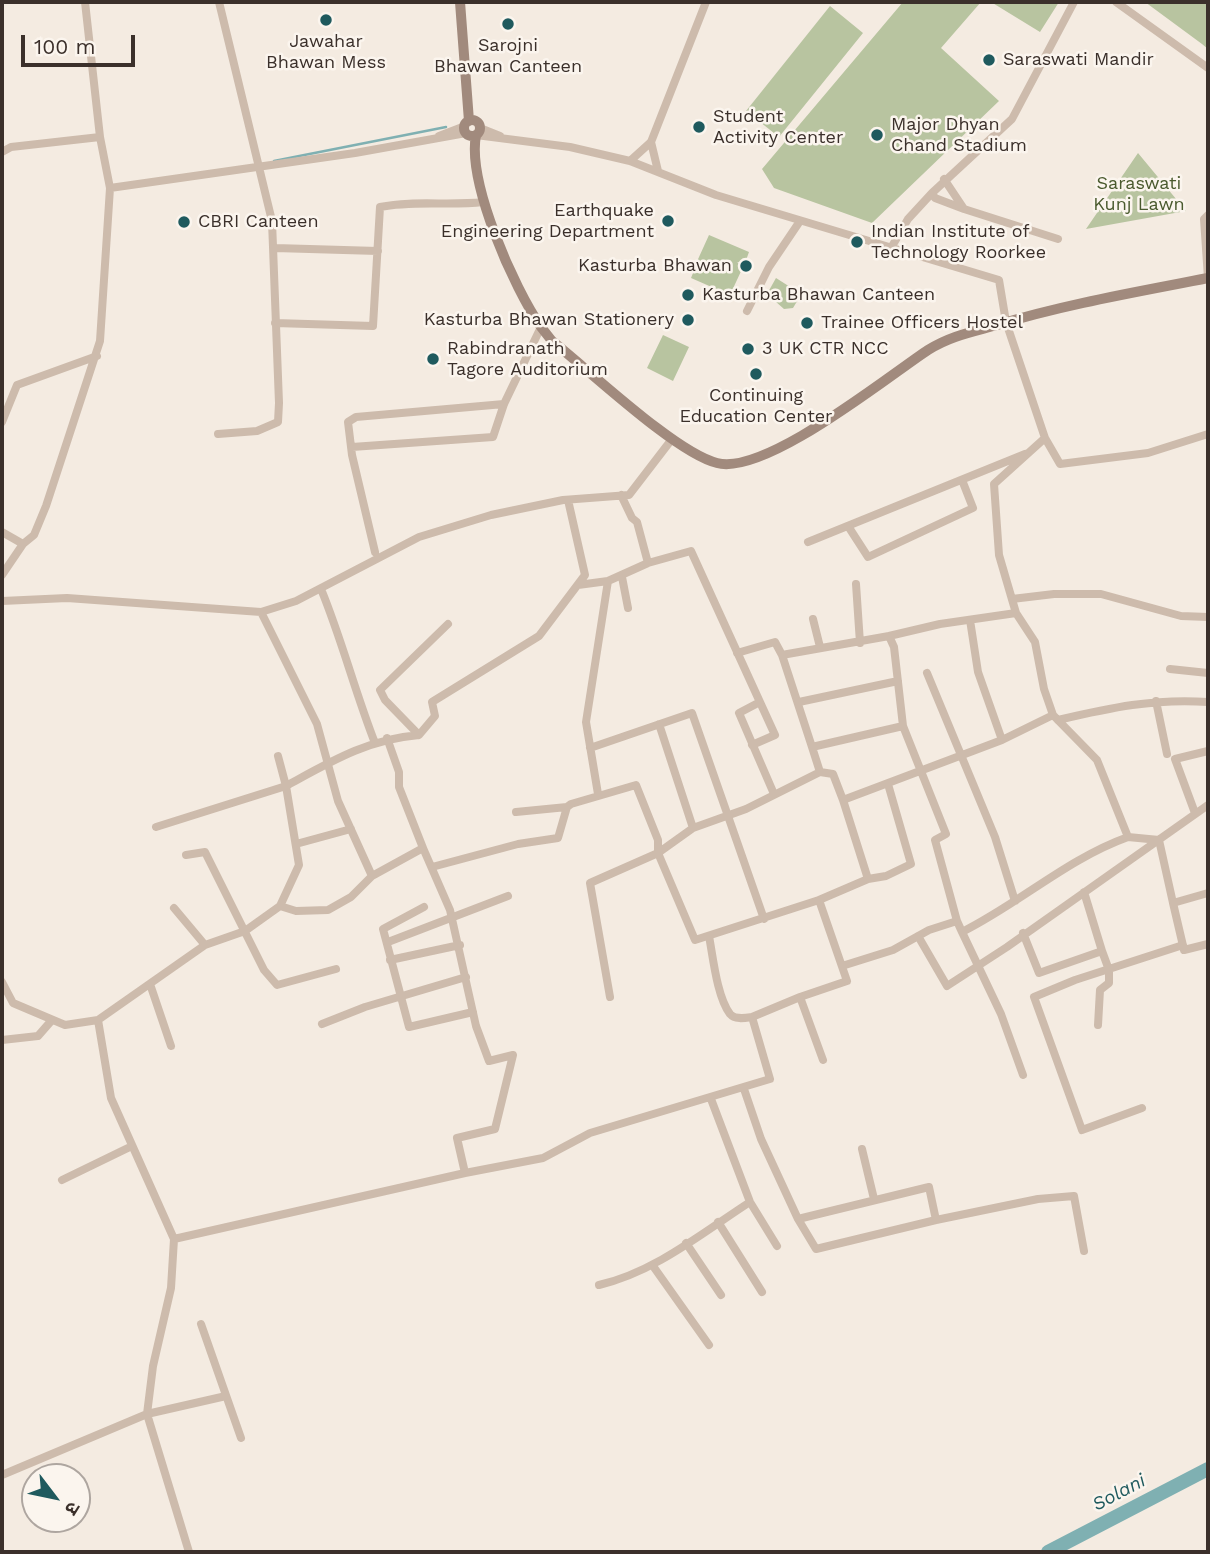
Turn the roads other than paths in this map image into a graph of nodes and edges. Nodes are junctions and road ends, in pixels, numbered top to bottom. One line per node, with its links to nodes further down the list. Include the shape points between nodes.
1 (85, 2): 9 (street)
2 (219, 2): 13 (street)
3 (460, 2): 8 (street)
4 (706, 2): 10 (street)
5 (1074, 2): 15 (street, via 1012,119)
6 (1116, 2): 7 (street)
7 (1208, 68)
8 (472, 129): 12 (street); 13 (street); 18 (street)
9 (100, 137): 11 (street); 16 (street)
10 (651, 142): 12 (street); 14 (street)
11 (2, 149)
12 (630, 161): 14 (street)
13 (258, 168): 16 (street); 23 (street)
14 (658, 171): 21 (street)
15 (944, 179): 17 (street); 19 (street)
16 (110, 188): 31 (street)
17 (932, 193): 19 (street); 24 (street, via 908,219)
18 (483, 202): 25 (street, via 380,207); 30 (street)
19 (964, 209): 22 (street)
20 (1208, 215): 26 (street, via 1204,219)
21 (800, 221): 24 (street); 27 (street)
22 (1058, 239)
23 (275, 248): 25 (street); 29 (street)
24 (891, 248): 28 (street, via 999,280)
25 (378, 251): 29 (street, via 373,326)
26 (1208, 278): 28 (street)
27 (747, 311)
28 (1006, 322): 36 (street); 37 (street, via 950,337 808,432 735,464 700,457)
29 (275, 323): 34 (street, via 278,422 257,431)
30 (541, 327): 32 (street); 37 (street)
31 (97, 356): 33 (street, via 17,385); 46 (street, via 46,506 34,535)
32 (504, 404): 38 (street, via 493,437); 38 (street, via 356,417 348,422)
33 (2, 422)
34 (218, 434)
35 (1208, 434): 36 (street, via 1148,453 1060,464)
36 (1045, 438): 39 (street)
37 (672, 439): 41 (street, via 629,495)
38 (352, 447): 47 (street)
39 (1031, 451): 40 (street); 55 (street, via 994,484 999,555)
40 (962, 480): 43 (street); 43 (street, via 973,508 868,557)
41 (621, 495): 42 (street); 48 (street, via 637,522)
42 (568, 500): 53 (street, via 585,575); 54 (street, via 491,515 419,537)
43 (848, 526): 45 (street)
44 (2, 533): 46 (street)
45 (808, 542)
46 (23, 544): 49 (street)
47 (375, 552)
48 (648, 563): 50 (street); 67 (street, via 691,551)
49 (2, 575)
50 (622, 577): 51 (street); 57 (street)
51 (608, 581): 53 (street); 87 (street, via 586,722)
52 (856, 584): 65 (street)
53 (578, 585): 81 (street, via 539,636 432,702 435,716)
54 (321, 589): 58 (street); 84 (street)
55 (1012, 599): 59 (street); 60 (street, via 1101,594 1181,616)
56 (2, 601): 58 (street, via 67,598)
57 (628, 608)
58 (261, 612): 92 (street, via 317,724)
59 (1016, 613): 62 (street); 78 (street, via 1035,642 1044,689)
60 (1208, 617)
61 (813, 619): 66 (street)
62 (970, 620): 64 (street); 83 (street, via 978,672)
63 (448, 624): 81 (street, via 380,690)
64 (889, 636): 65 (street); 72 (street)
65 (860, 643): 66 (street)
66 (820, 647): 68 (street)
67 (737, 653): 68 (street, via 775,642); 76 (street)
68 (782, 654): 74 (street)
69 (1170, 669): 71 (street)
70 (927, 673): 91 (street)
71 (1208, 673)
72 (898, 681): 74 (street); 80 (street)
73 (1156, 701): 75 (street); 78 (street); 89 (street)
74 (799, 702): 86 (street)
75 (1207, 702): 77 (street)
76 (758, 703): 85 (street, via 739,713); 85 (street, via 775,735)
77 (1208, 714)
78 (1056, 718): 83 (street); 108 (street, via 1097,760)
79 (659, 724): 87 (street); 104 (street, via 692,713); 106 (street)
80 (903, 726): 86 (street); 93 (street)
81 (419, 735): 82 (street)
82 (387, 738): 84 (street); 111 (street)
83 (1002, 740): 91 (street)
84 (375, 743): 92 (street)
85 (752, 745): 98 (street)
86 (812, 747): 94 (street)
87 (590, 748): 97 (street)
88 (1208, 751): 103 (street, via 1175,759)
89 (1167, 754)
90 (278, 756): 96 (street)
91 (959, 756): 93 (street); 121 (street, via 995,837)
92 (328, 763): 96 (street); 107 (street)
93 (920, 771): 95 (street); 128 (street, via 946,834 936,840)
94 (820, 772): 98 (street); 99 (street, via 833,774)
95 (888, 784): 99 (street); 116 (street, via 911,864)
96 (285, 786): 105 (street); 110 (street)
97 (598, 794): 101 (street); 112 (street, via 636,785 658,840)
98 (775, 794): 104 (street)
99 (843, 800): 116 (street)
100 (1208, 805): 103 (street)
101 (567, 807): 102 (street); 114 (street, via 558,838)
102 (516, 812)
103 (1195, 813): 109 (street)
104 (727, 816): 106 (street); 127 (street)
105 (156, 827)
106 (693, 828): 112 (street)
107 (351, 829): 110 (street); 115 (street)
108 (1128, 837): 109 (street); 121 (street, via 1094,849)
109 (1159, 840): 117 (street); 122 (street)
110 (296, 844): 123 (street, via 299,865)
111 (423, 848): 114 (street); 115 (street)
112 (658, 852): 132 (street, via 695,940); 148 (street, via 590,883)
113 (186, 855): 129 (street, via 205,852)
114 (432, 867): 126 (street)
115 (372, 876): 123 (street, via 351,897 328,910 296,911)
116 (868, 879): 120 (street)
117 (1084, 892): 131 (street); 139 (street)
118 (1208, 893): 122 (street)
119 (509, 896): 126 (street)
120 (819, 900): 127 (street); 141 (street)
121 (1016, 901): 130 (street)
122 (1173, 903): 137 (street)
123 (280, 906): 129 (street)
124 (424, 906): 134 (street, via 383,929)
125 (174, 908): 138 (street)
126 (453, 918): 134 (street); 136 (street)
127 (764, 919): 132 (street)
128 (957, 921): 130 (street); 133 (street)
129 (245, 931): 138 (street); 143 (street, via 276,985)
130 (962, 932): 142 (street)
131 (1023, 933): 139 (street, via 1039,973); 142 (street)
132 (709, 936): 152 (street, via 730,1014)
133 (918, 936): 141 (street, via 893,950); 142 (street, via 947,986)
134 (388, 942): 140 (street)
135 (1208, 944): 137 (street, via 1184,950)
136 (460, 945): 140 (street); 145 (street)
137 (1183, 945): 144 (street)
138 (205, 946): 147 (street)
139 (1102, 951): 144 (street)
140 (390, 960): 150 (street)
141 (842, 966): 149 (street, via 847,982)
142 (979, 966): 160 (street)
143 (336, 969)
144 (1109, 970): 156 (street, via 1109,984 1100,990); 163 (street, via 1034,997 1082,1130)
145 (466, 977): 150 (street); 151 (street)
146 (2, 982): 153 (street, via 13,1003)
147 (150, 984): 154 (street); 158 (street)
148 (610, 997)
149 (800, 997): 152 (street); 159 (street)
150 (401, 998): 151 (street, via 409,1027); 155 (street)
151 (473, 1012): 166 (street, via 489,1061 513,1055 495,1129 457,1138)
152 (752, 1017): 161 (street, via 770,1079)
153 (52, 1020): 154 (street, via 65,1025); 157 (street, via 37,1036)
154 (98, 1020): 164 (street, via 111,1098)
155 (322, 1024)
156 (1098, 1025)
157 (2, 1040)
158 (171, 1046)
159 (823, 1060)
160 (1023, 1075)
161 (744, 1089): 162 (street); 170 (street)
162 (711, 1099): 166 (street, via 590,1133 543,1158); 169 (street)
163 (1142, 1108)
164 (132, 1146): 167 (street); 173 (street)
165 (862, 1149): 168 (street)
166 (465, 1173): 173 (street)
167 (62, 1180)
168 (874, 1199): 170 (street); 171 (street, via 929,1186)
169 (750, 1202): 172 (street); 175 (street)
170 (798, 1219): 171 (street, via 816,1249)
171 (936, 1220): 176 (street, via 1074,1196)
172 (718, 1222): 174 (street); 179 (street)
173 (174, 1239): 184 (street, via 171,1288)
174 (686, 1243): 177 (street); 180 (street)
175 (777, 1246)
176 (1084, 1251)
177 (653, 1266): 178 (street, via 627,1279); 182 (street)
178 (599, 1285)
179 (762, 1292)
180 (720, 1295)
181 (201, 1324): 183 (street)
182 (709, 1345)
183 (226, 1396): 184 (street); 185 (street)
184 (147, 1414): 186 (street); 187 (street)
185 (241, 1438)
186 (2, 1475)
187 (190, 1552)

